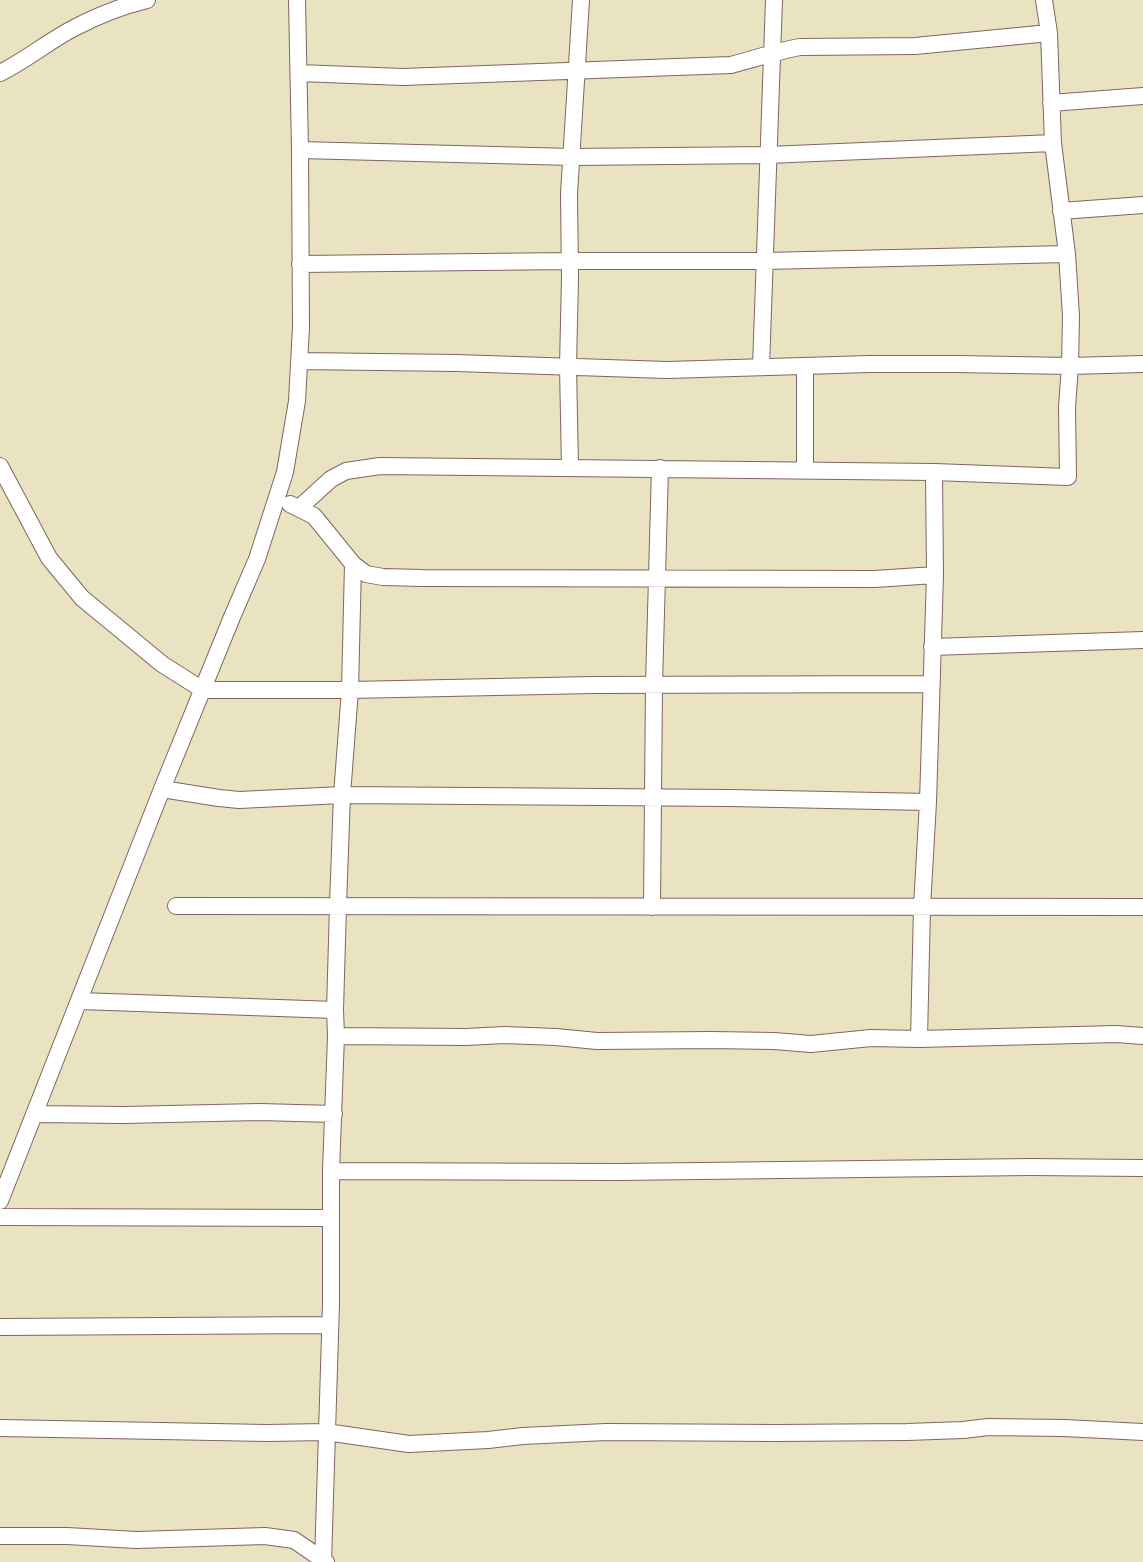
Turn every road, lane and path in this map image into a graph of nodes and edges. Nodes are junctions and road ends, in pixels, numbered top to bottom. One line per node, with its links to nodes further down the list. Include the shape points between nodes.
1 (147, 0): 9 (street, via 74,28)
2 (297, 0): 10 (street)
3 (581, 0): 8 (street)
4 (774, 0): 7 (street)
5 (1044, 0): 6 (street)
6 (1049, 33): 7 (street, via 915,46 800,47); 12 (street)
7 (771, 54): 8 (street, via 731,65); 15 (street)
8 (577, 71): 10 (street, via 403,76); 16 (street)
9 (0, 73)
10 (299, 73): 14 (street)
11 (1143, 96): 12 (street)
12 (1051, 103): 13 (street)
13 (1053, 143): 15 (street); 18 (street)
14 (300, 150): 16 (street); 22 (street)
15 (768, 155): 16 (street); 21 (street)
16 (572, 157): 20 (street, via 569,194)
17 (1143, 204): 18 (street)
18 (1062, 211): 19 (street)
19 (1067, 254): 21 (street); 27 (street, via 1071,316)
20 (570, 260): 21 (street); 22 (street); 25 (street)
21 (764, 261): 28 (street)
22 (300, 264): 23 (street)
23 (300, 361): 25 (street); 34 (street, via 291,442)
24 (1143, 364): 27 (street)
25 (568, 366): 28 (street, via 667,370); 30 (street)
26 (806, 366): 27 (street); 28 (street); 32 (street)
27 (1070, 366): 33 (street, via 1067,407 1068,477)
28 (761, 367)
29 (0, 466): 43 (street, via 49,558 82,598 162,664)
30 (570, 468): 31 (street); 35 (street, via 380,466 346,471 331,479)
31 (660, 468): 32 (street); 38 (street)
32 (805, 470): 33 (street)
33 (934, 472): 37 (street)
34 (277, 498): 35 (street); 43 (street, via 257,559)
35 (299, 508): 36 (street, via 314,516)
36 (353, 564): 38 (street, via 366,574 383,577); 44 (street)
37 (935, 575): 38 (street, via 875,579); 40 (street)
38 (657, 579): 42 (street)
39 (1143, 640): 40 (street)
40 (932, 647): 41 (street)
41 (931, 684): 42 (street); 48 (street)
42 (654, 685): 44 (street); 47 (street)
43 (203, 690): 44 (street); 45 (street)
44 (350, 690): 46 (street)
45 (162, 789): 46 (street, via 239,800); 54 (street)
46 (342, 796): 47 (street); 50 (street)
47 (653, 798): 48 (street); 51 (street)
48 (928, 802): 52 (street)
49 (176, 906): 50 (street)
50 (338, 906): 51 (street); 55 (street)
51 (652, 907): 52 (street)
52 (922, 907): 53 (street); 58 (street)
53 (1143, 907)
54 (80, 1001): 55 (street); 59 (street)
55 (335, 1010): 56 (street)
56 (336, 1036): 58 (street, via 527,1035 597,1041 712,1040 811,1044 871,1038); 60 (street)
57 (1143, 1036): 58 (street, via 1116,1034)
58 (919, 1039)
59 (34, 1114): 60 (street); 63 (street)
60 (334, 1114): 62 (street)
61 (1143, 1168): 62 (street, via 618,1172)
62 (331, 1171): 65 (street)
63 (0, 1201)
64 (0, 1217): 65 (street)
65 (330, 1218): 66 (street)
66 (330, 1325): 67 (street); 69 (street)
67 (0, 1327)
68 (0, 1428): 69 (street)
69 (326, 1432): 70 (street, via 408,1444 606,1432 899,1432 988,1427); 72 (street)
70 (1143, 1432)
71 (0, 1536): 72 (street, via 136,1540 265,1536 294,1540)
72 (324, 1561)

